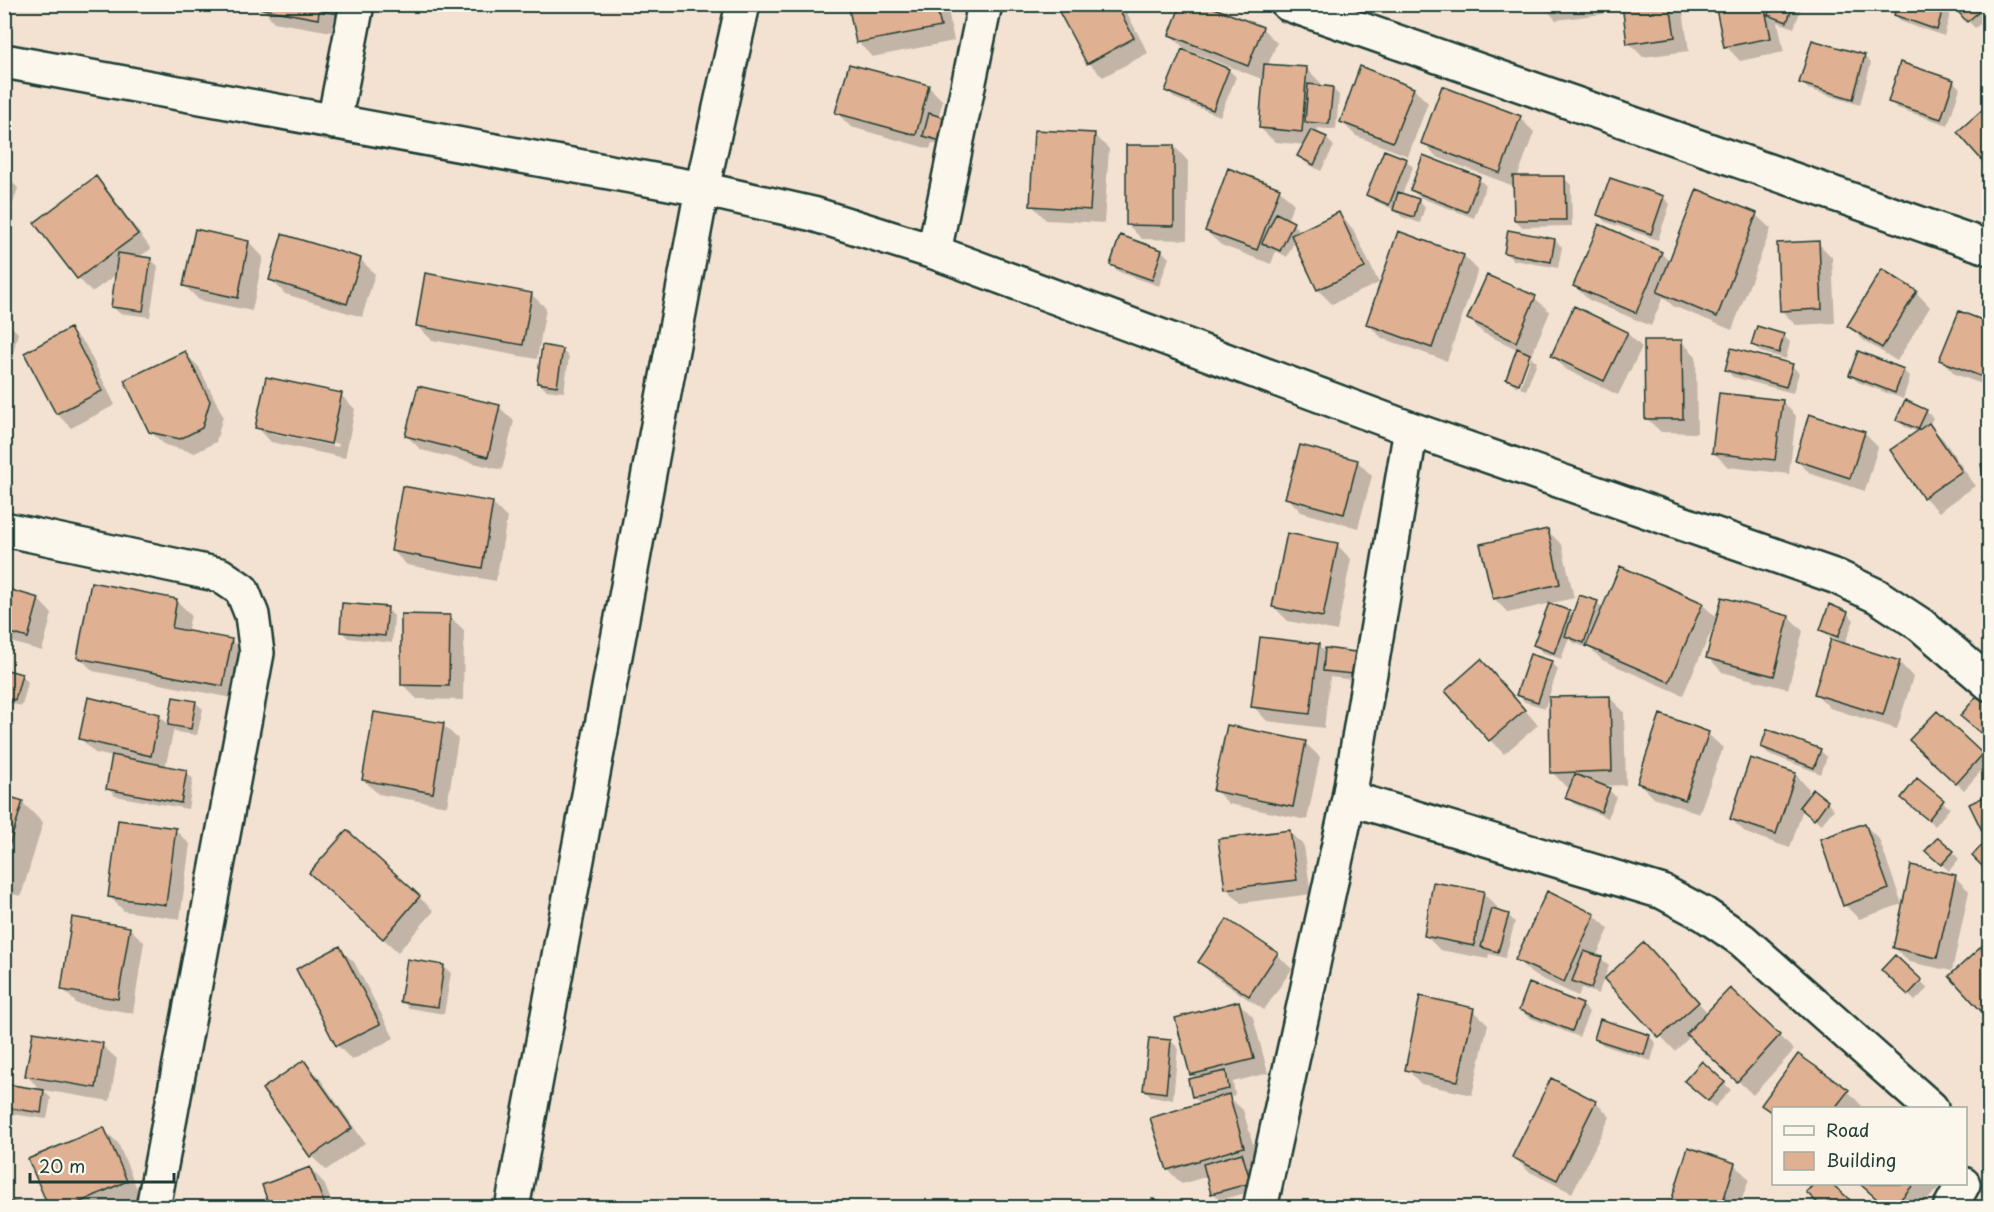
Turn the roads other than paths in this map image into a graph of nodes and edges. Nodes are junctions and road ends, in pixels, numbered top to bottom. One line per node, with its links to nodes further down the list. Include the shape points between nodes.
1 (357, 4): 6 (street)
2 (743, 4): 7 (street)
3 (986, 4): 9 (street)
4 (1288, 4): 8 (street)
5 (4, 61): 6 (street)
6 (334, 122): 7 (street)
7 (702, 189): 9 (street, via 813,214); 17 (street)
8 (1989, 248)
9 (934, 252): 10 (street)
10 (1411, 429): 12 (street, via 1837,577 1921,624); 13 (street)
11 (4, 529): 16 (street, via 220,575 242,590 252,615 257,653)
12 (1989, 684)
13 (1349, 798): 14 (street, via 1663,892 1742,940); 18 (street)
14 (1931, 1107)
15 (1962, 1185): 19 (street)
16 (153, 1208)
17 (512, 1208)
18 (1260, 1208)
19 (1950, 1208)

